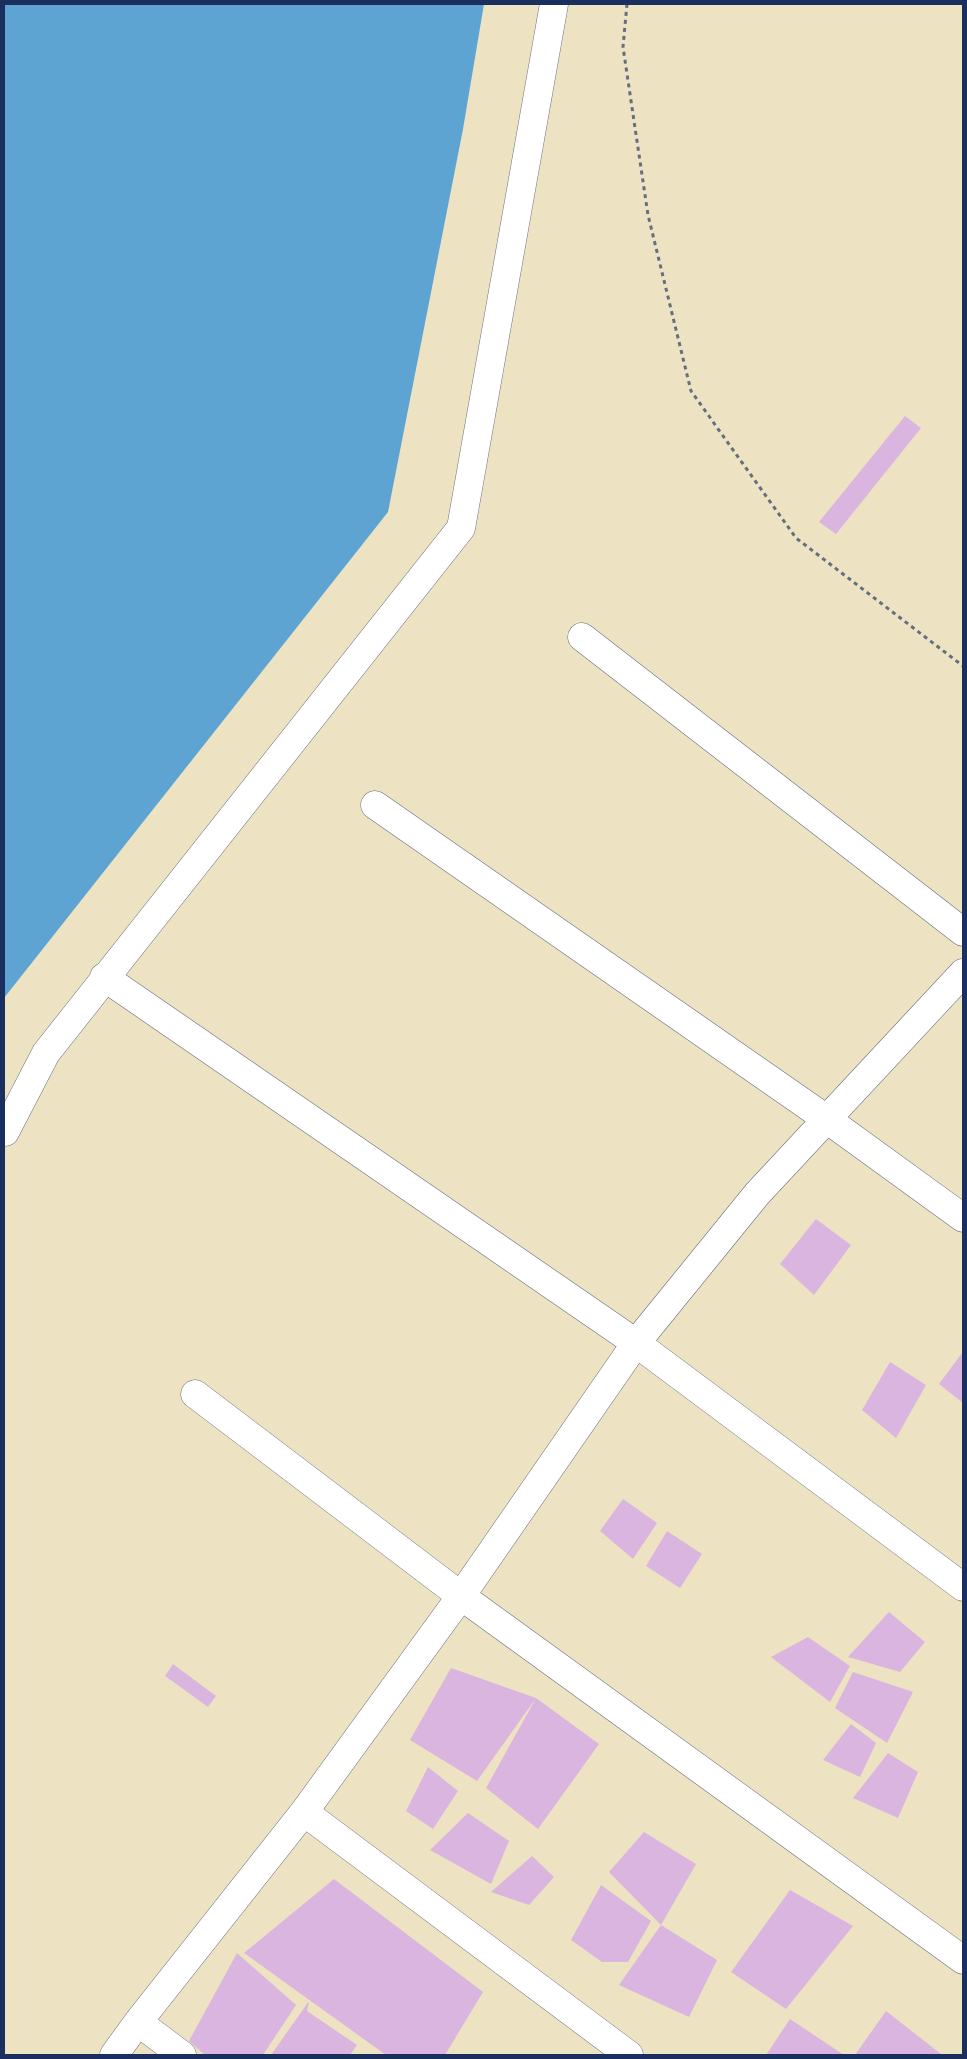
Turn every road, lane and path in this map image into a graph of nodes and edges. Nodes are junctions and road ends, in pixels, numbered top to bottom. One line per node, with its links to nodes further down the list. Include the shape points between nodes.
1 (554, 4): 8 (street, via 461,528)
2 (627, 4): 4 (path, via 623,47 648,216 691,391 796,538)
3 (582, 637): 6 (street)
4 (963, 666)
5 (375, 805): 9 (street)
6 (963, 932)
7 (963, 973): 9 (street)
8 (104, 978): 10 (street, via 46,1053); 12 (street)
9 (828, 1120): 11 (street); 12 (street, via 758,1194)
10 (5, 1132)
11 (963, 1218)
12 (636, 1343): 14 (street); 15 (street)
13 (195, 1394): 15 (street)
14 (963, 1587)
15 (460, 1596): 16 (street); 17 (street)
16 (304, 1812): 18 (street); 21 (street)
17 (963, 1960)
18 (138, 2022): 19 (street); 20 (street)
19 (114, 2055)
20 (182, 2055)
21 (629, 2055)

